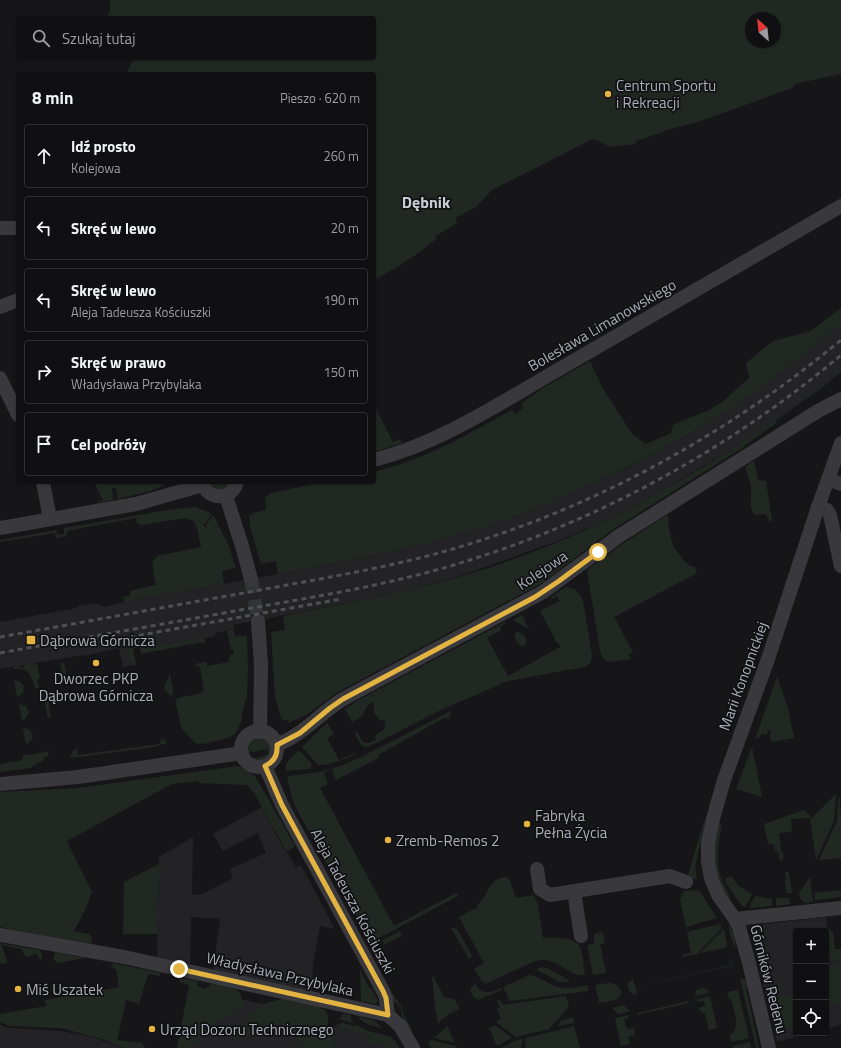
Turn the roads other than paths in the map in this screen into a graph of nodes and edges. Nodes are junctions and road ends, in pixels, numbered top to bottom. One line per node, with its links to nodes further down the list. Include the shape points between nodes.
1 (841, 206): 10 (street, Bolesława Limanowskiego, via 454,429 414,447)
2 (0, 228): 3 (street)
3 (16, 228)
4 (16, 301): 5 (street)
5 (0, 307)
6 (0, 378): 8 (street)
7 (837, 405): 23 (street, Kolejowa, via 619,536 543,592 343,699 300,733)
8 (16, 411)
9 (841, 443): 11 (street, Marii Konopnickiej)
10 (376, 459)
11 (835, 481): 16 (street, Marii Konopnickiej)
12 (43, 484): 17 (street)
13 (202, 484): 15 (street, via 210,495); 17 (street, via 149,501)
14 (236, 484): 15 (street, via 234,490)
15 (226, 496): 20 (street)
16 (818, 507): 19 (street, via 827,510 830,515); 31 (street, Marii Konopnickiej, via 767,662 724,780 710,830 708,854 711,878 720,899)
17 (50, 519): 18 (street)
18 (0, 528)
19 (841, 566)
20 (251, 579)
21 (258, 621): 22 (street, via 261,664)
22 (260, 732): 23 (street, via 271,736); 24 (street, via 250,734 245,739)
23 (277, 745): 25 (street, via 274,759)
24 (242, 752): 25 (street, via 245,760 251,765); 26 (street, via 84,776)
25 (265, 766): 34 (street, Aleja Tadeusza Kościuszki, via 282,805 383,991)
26 (0, 784)
27 (537, 869): 29 (street, via 540,888 550,896)
28 (686, 882): 29 (street, via 670,876)
29 (574, 892): 33 (street)
30 (841, 908): 31 (street)
31 (735, 919): 36 (street, Górników Redenu, via 749,963)
32 (0, 935): 34 (street, Władysława Przybylaka, via 124,957)
33 (581, 936)
34 (388, 1015): 35 (street, via 400,1026)
35 (414, 1048)
36 (769, 1048)

